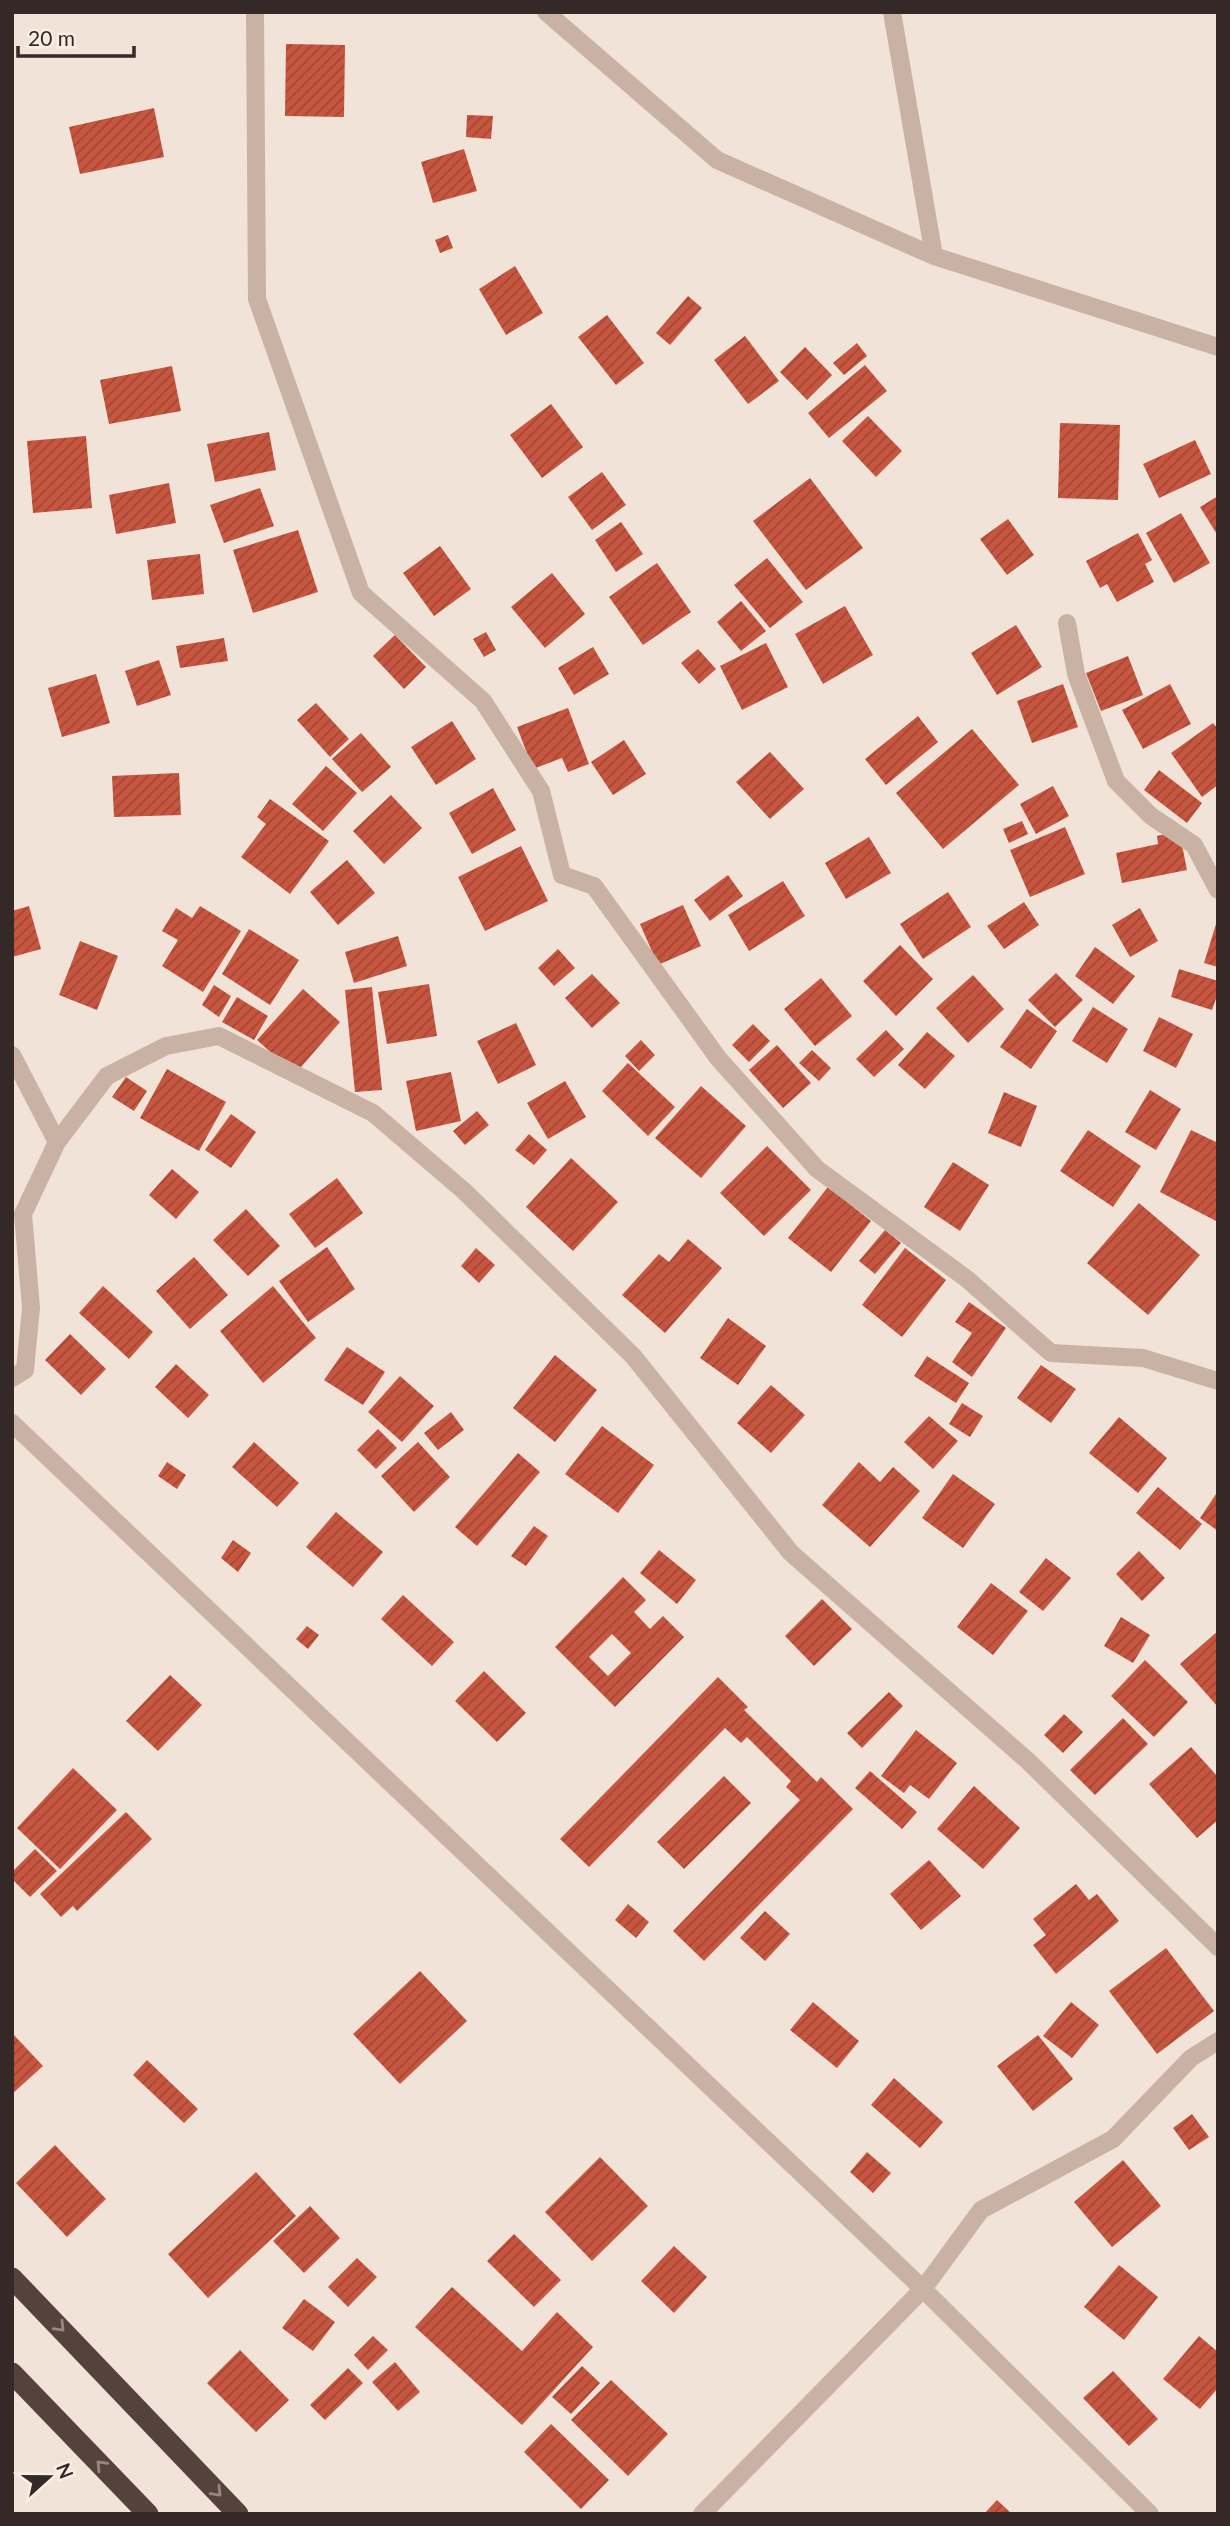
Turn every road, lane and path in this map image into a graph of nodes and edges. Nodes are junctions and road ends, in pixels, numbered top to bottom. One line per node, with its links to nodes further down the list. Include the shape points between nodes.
1 (255, 12): 11 (street, via 257,299 361,593 483,701 541,791 562,875 594,886 718,1058 817,1169 967,1279 1051,1353 1143,1358)
2 (546, 12): 4 (street, via 717,160)
3 (892, 12): 4 (street)
4 (934, 256): 5 (street)
5 (1218, 347)
6 (1067, 623): 7 (street, via 1076,674 1116,781 1151,816 1194,845)
7 (1218, 890)
8 (12, 1055): 9 (street)
9 (57, 1142): 10 (street, via 23,1214 31,1308 25,1370); 13 (street, via 107,1076 166,1046 219,1036 373,1114 464,1191 633,1356 791,1553 1028,1761)
10 (12, 1378)
11 (1218, 1381)
12 (15, 1433): 16 (street)
13 (1218, 1947)
14 (1218, 2041): 16 (street, via 1191,2058 1113,2139 981,2210)
15 (12, 2278): 19 (highway, one-way to 19)
16 (923, 2289): 20 (street); 21 (street)
17 (12, 2373): 18 (highway, one-way to 17)
18 (148, 2514)
19 (238, 2514)
20 (702, 2514)
21 (1150, 2514)

